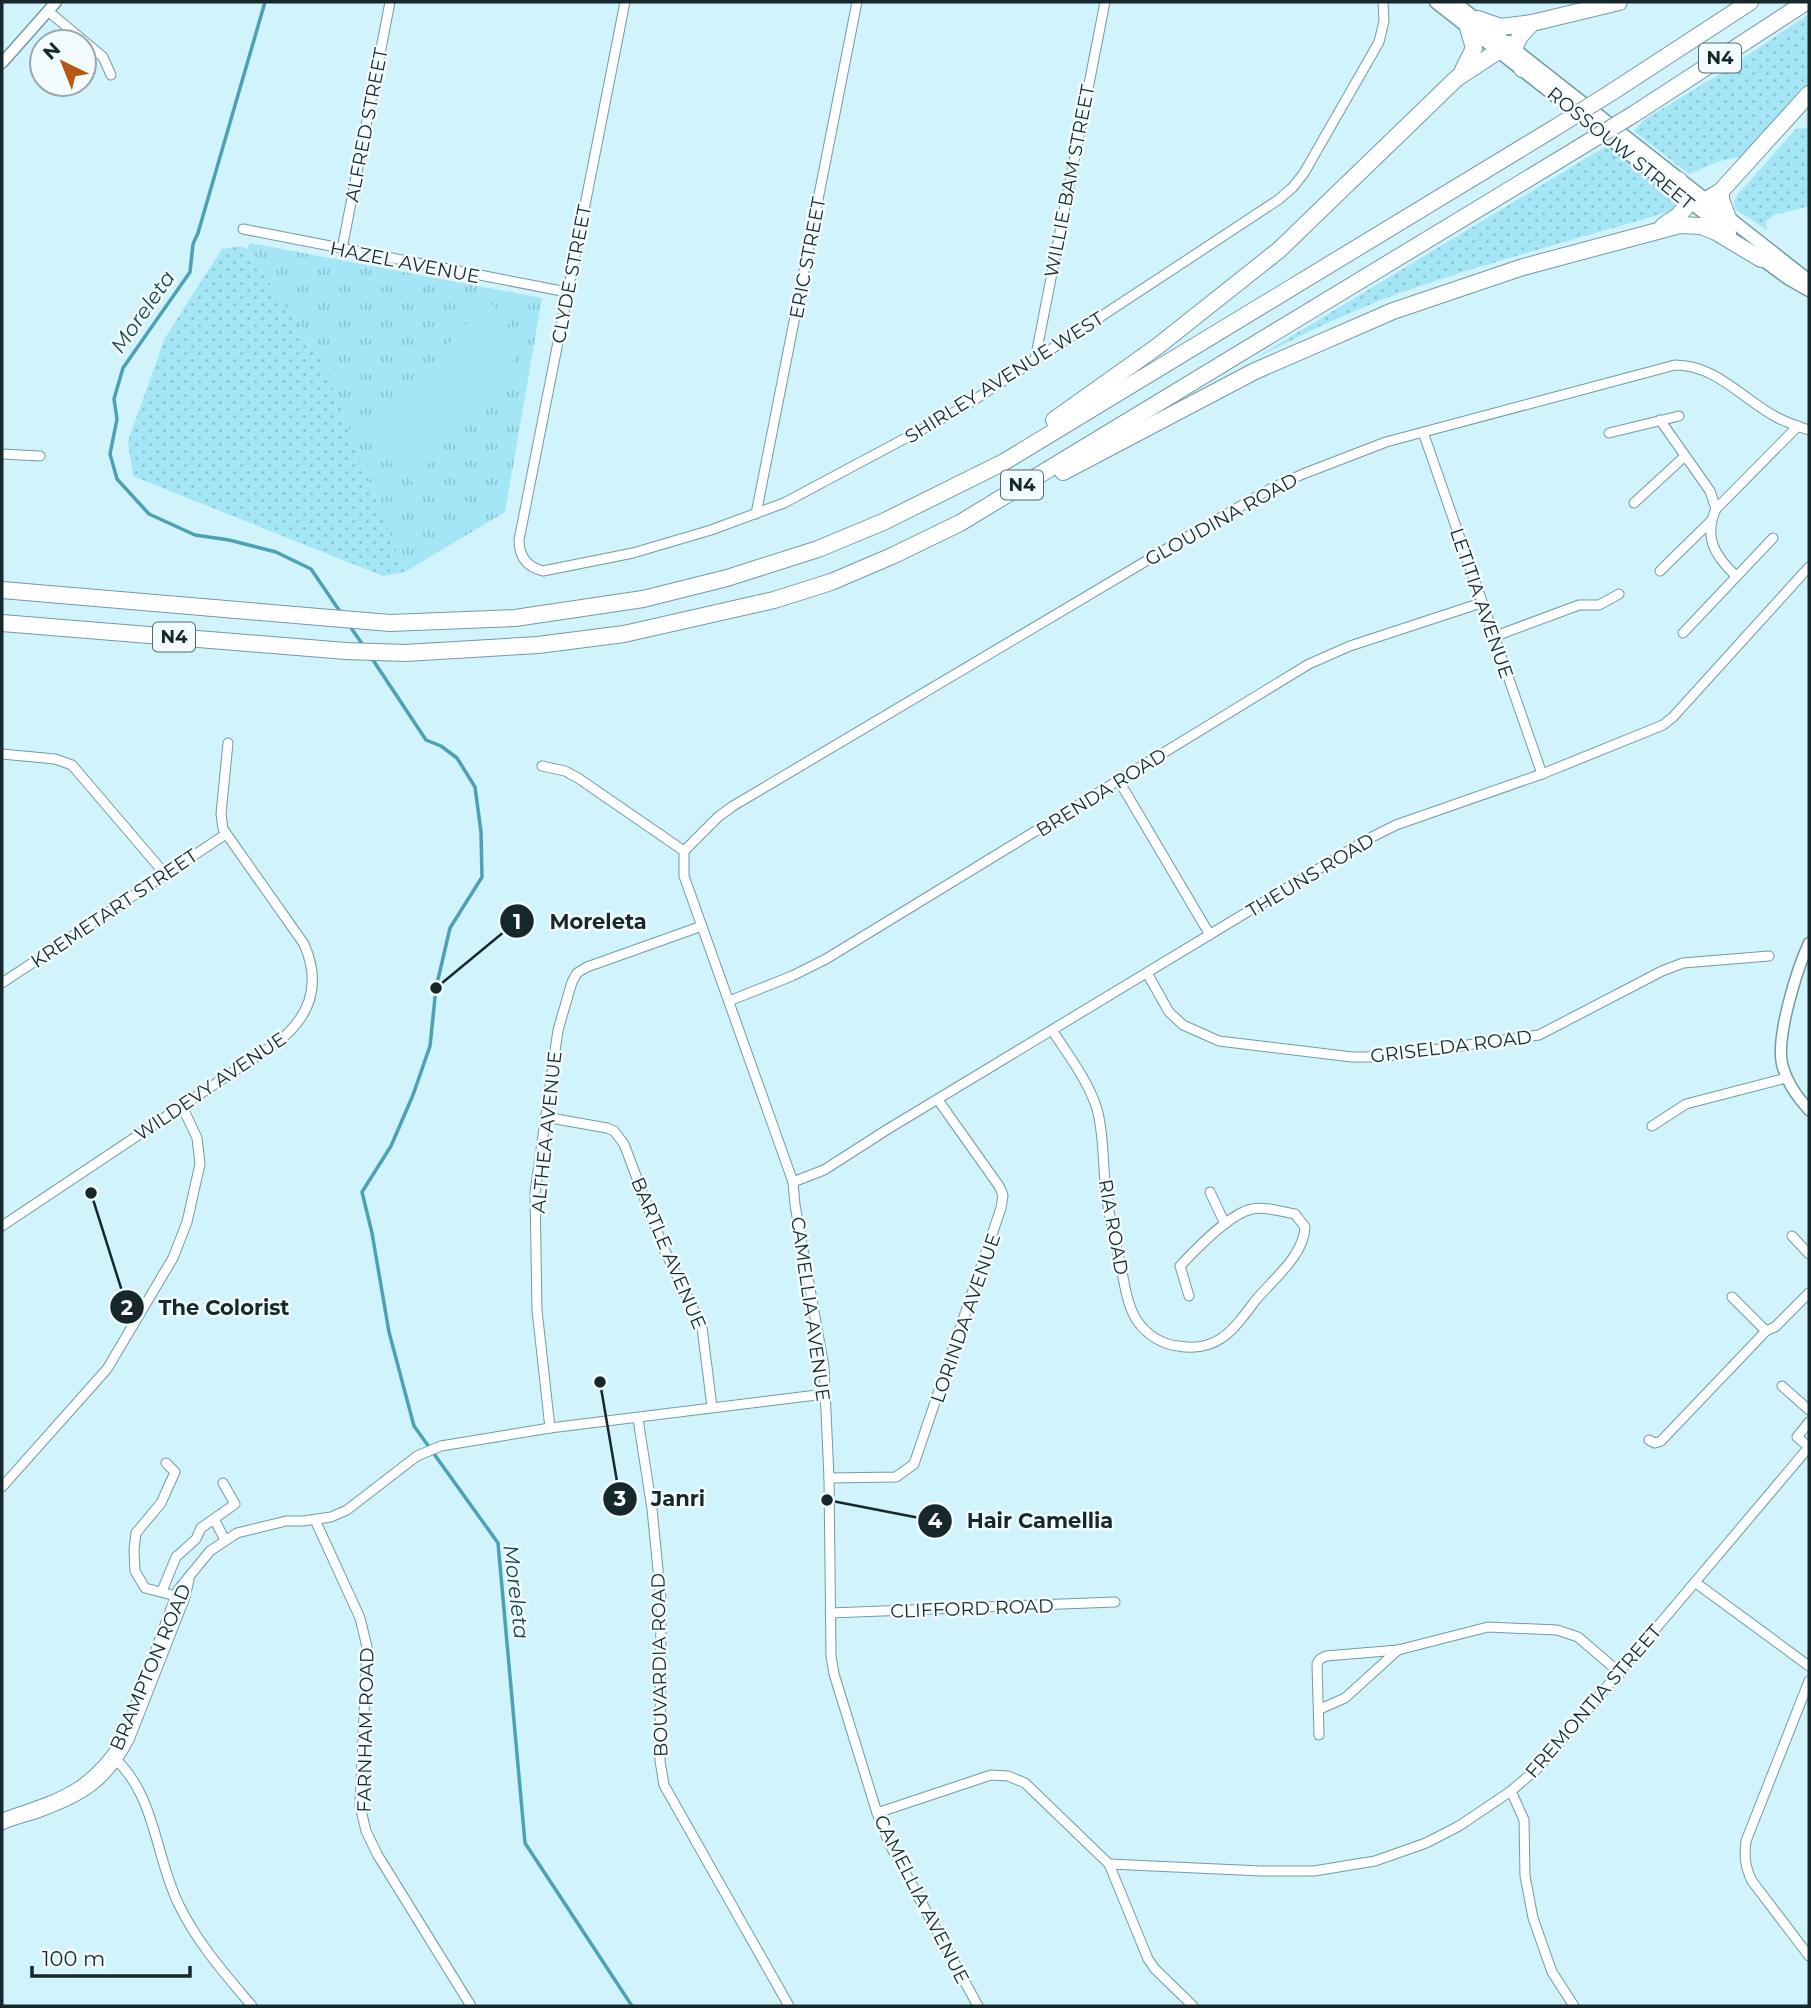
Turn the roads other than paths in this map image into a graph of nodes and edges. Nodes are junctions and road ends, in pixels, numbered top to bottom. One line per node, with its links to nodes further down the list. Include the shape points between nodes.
1 (56, 2): 12 (street)
2 (390, 2): 28 (street, ALFRED STREET)
3 (625, 2): 32 (street, CLYDE STREET)
4 (857, 2): 46 (street, ERIC STREET)
5 (1105, 2): 33 (street, WILLIE BAM STREET)
6 (1383, 2): 33 (street, SHIRLEY AVENUE WEST, via 1382,33 1366,66 1311,161 1288,191)
7 (1436, 2): 14 (main road, ROSSOUW STREET)
8 (1454, 2): 14 (main road, ROSSOUW STREET)
9 (1619, 2): 13 (highway)
10 (1750, 2): 43 (highway, N4, bridge, via 1553,129)
11 (1806, 2): 48 (highway, N4, bridge, via 1634,114)
12 (48, 11): 16 (street); 18 (street, via 103,57)
13 (1532, 23): 14 (highway); 15 (highway)
14 (1473, 24): 15 (main road, ROSSOUW STREET); 19 (highway, via 1472,54)
15 (1507, 47): 17 (highway); 19 (highway); 21 (main road, ROSSOUW STREET)
16 (2, 63)
17 (1522, 69): 24 (main road, ROSSOUW STREET)
18 (111, 75)
19 (1457, 78): 43 (highway, via 1279,250)
20 (1809, 94): 22 (highway)
21 (1679, 180): 23 (main road, ROSSOUW STREET); 24 (highway)
22 (1721, 191): 23 (highway); 25 (highway)
23 (1706, 200): 24 (highway); 25 (main road, ROSSOUW STREET)
24 (1689, 203): 27 (highway, via 1678,216); 29 (main road, ROSSOUW STREET)
25 (1728, 218): 30 (main road, ROSSOUW STREET)
26 (243, 229): 28 (street, HAZEL AVENUE)
27 (1654, 230): 29 (highway, via 1701,226); 48 (highway, via 1444,292 1341,332 1255,371)
28 (342, 249): 32 (street, HAZEL AVENUE)
29 (1761, 259): 31 (main road, ROSSOUW STREET)
30 (1809, 281)
31 (1809, 290)
32 (567, 292): 50 (street, CLYDE STREET)
33 (1035, 359): 46 (street, SHIRLEY AVENUE WEST, via 934,424)
34 (1679, 416): 35 (street)
35 (1660, 420): 39 (street); 42 (street)
36 (1798, 426): 37 (street, GLOUDINA ROAD); 38 (street, GLOUDINA ROAD, via 1777,418 1721,379 1694,367 1675,365); 45 (street)
37 (1809, 430)
38 (1423, 432): 56 (street, LETITIA AVENUE); 66 (street, GLOUDINA ROAD, via 1378,444 1270,489 733,806)
39 (1609, 433)
40 (2, 454): 41 (street)
41 (40, 456)
42 (1685, 456): 44 (street); 45 (street, via 1710,491)
43 (1003, 461): 54 (highway, N4, via 883,522 818,549 674,592 515,618 390,623)
44 (1634, 503)
45 (1716, 509): 47 (street)
46 (757, 514): 50 (street, SHIRLEY AVENUE WEST, via 633,553 548,571 528,564)
47 (1710, 522): 52 (street); 53 (street, via 1711,542)
48 (960, 523): 57 (highway, N4, via 831,582 774,600 624,634 538,645 405,653 346,651)
49 (1773, 538): 53 (street)
50 (519, 547)
51 (1809, 567): 63 (street, THEUNS ROAD, via 1663,725)
52 (1660, 571)
53 (1736, 576): 58 (street)
54 (2, 590)
55 (1619, 594): 59 (street, via 1599,606 1579,606)
56 (1481, 603): 59 (street, LETITIA AVENUE); 64 (street, BRENDA ROAD, via 1350,646 1310,664)
57 (2, 623)
58 (1683, 633)
59 (1493, 637): 63 (street, LETITIA AVENUE)
60 (228, 743): 65 (street, via 221,821)
61 (2, 754): 67 (street, via 72,765)
62 (542, 766): 66 (street, via 578,778)
63 (1542, 774): 69 (street, THEUNS ROAD, via 1396,825)
64 (1119, 781): 69 (street); 74 (street, BRENDA ROAD, via 826,959)
65 (226, 834): 67 (street, KREMETART STREET); 78 (street, WILDEVY AVENUE, via 304,944 311,965 310,998 302,1018 287,1035)
66 (684, 851): 68 (street, CAMELLIA AVENUE, via 684,876)
67 (165, 874): 73 (street, KREMETART STREET)
68 (702, 926): 74 (street, CAMELLIA AVENUE); 80 (street, ALTHEA AVENUE, via 577,973 558,1030)
69 (1210, 935): 72 (street, THEUNS ROAD)
70 (1809, 943): 76 (street, via 1784,1027 1781,1055)
71 (1769, 956): 72 (street, GRISELDA ROAD, via 1683,963 1539,1035 1381,1057 1213,1039 1183,1025 1169,1012)
72 (1147, 973): 75 (street, THEUNS ROAD)
73 (2, 982)
74 (729, 1000): 82 (street, CAMELLIA AVENUE)
75 (1052, 1030): 77 (street, THEUNS ROAD); 84 (street, RIA ROAD, via 1097,1109 1107,1198 1128,1303 1139,1324 1153,1337 1169,1345 1204,1347 1236,1328 1290,1261 1305,1230 1295,1214 1259,1208)
76 (1786, 1078): 79 (street); 81 (street, via 1686,1104)
77 (937, 1100): 82 (street, THEUNS ROAD, via 824,1170); 102 (street, LORINDA AVENUE, via 999,1186 1001,1208 914,1464 896,1477)
78 (182, 1106): 85 (street, WILDEVY AVENUE); 104 (street, via 197,1138 200,1164 187,1222 173,1258 107,1369)
79 (1809, 1110)
80 (545, 1117): 94 (street, BARTLE AVENUE, via 607,1128 624,1144 663,1247 702,1328); 98 (street, ALTHEA AVENUE, via 536,1181 537,1310)
81 (1652, 1126)
82 (793, 1182): 93 (street, CAMELLIA AVENUE)
83 (1210, 1192): 84 (street)
84 (1226, 1224): 89 (street, via 1180,1266)
85 (2, 1226)
86 (1792, 1236): 87 (street)
87 (1809, 1254)
88 (1809, 1293): 91 (street)
89 (1189, 1296)
90 (1732, 1297): 91 (street)
91 (1766, 1331): 99 (street, via 1661,1441)
92 (1782, 1386): 95 (street)
93 (825, 1394): 94 (street, BRAMPTON ROAD); 102 (street, CAMELLIA AVENUE)
94 (712, 1407): 96 (street, BRAMPTON ROAD)
95 (1809, 1410)
96 (638, 1419): 98 (street, BRAMPTON ROAD); 129 (street, BOUVARDIA ROAD, via 661,1600 664,1785)
97 (1809, 1422): 100 (street, via 1797,1437)
98 (550, 1428): 106 (street, BRAMPTON ROAD, via 427,1450 347,1510)
99 (1649, 1440)
100 (1809, 1447): 109 (street, FREMONTIA STREET)
101 (166, 1463): 110 (street, via 175,1472 161,1503 136,1533 134,1550 141,1584)
102 (829, 1478): 113 (street, CAMELLIA AVENUE)
103 (223, 1483): 105 (street, via 235,1504)
104 (2, 1487)
105 (214, 1519): 107 (street); 110 (street, via 176,1557)
106 (314, 1520): 107 (street, BRAMPTON ROAD, via 257,1526); 128 (street, FARNHAM ROAD, via 360,1618 367,1647 360,1806 364,1824 377,1854)
107 (225, 1540): 108 (street, BRAMPTON ROAD)
108 (192, 1571): 111 (street, BRAMPTON ROAD); 120 (street, BRAMPTON ROAD, via 134,1728)
109 (1696, 1583): 115 (street); 116 (street, FREMONTIA STREET)
110 (162, 1591): 111 (street)
111 (176, 1596): 120 (street, BRAMPTON ROAD)
112 (1115, 1602): 113 (street, CLIFFORD ROAD)
113 (830, 1613): 122 (street, CAMELLIA AVENUE, via 831,1656 839,1692)
114 (1398, 1650): 116 (street, via 1484,1628 1557,1630 1578,1637); 118 (street, via 1345,1698); 118 (street, via 1320,1659)
115 (1809, 1666)
116 (1620, 1673): 121 (street, FREMONTIA STREET, via 1539,1767)
117 (1809, 1681): 126 (street, via 1744,1852 1752,1881)
118 (1320, 1709): 119 (street)
119 (1319, 1735)
120 (115, 1759): 123 (street, via 66,1795); 124 (street, via 104,1778 70,1801); 127 (street, BRAMPTON ROAD, via 135,1780 145,1801 163,1865 198,1941)
121 (1511, 1791): 125 (street, FREMONTIA STREET, via 1460,1826 1375,1861 1314,1871); 132 (street, via 1524,1820 1525,1876 1533,1918 1552,1972)
122 (877, 1813): 125 (street, via 991,1775 1008,1776 1025,1783); 130 (street, CAMELLIA AVENUE)
123 (2, 1818)
124 (2, 1825)
125 (1109, 1864): 131 (street, via 1148,1959)
126 (1809, 1956)
127 (252, 2006)
128 (471, 2006)
129 (789, 2006)
130 (978, 2006)
131 (1193, 2006)
132 (1574, 2006)

